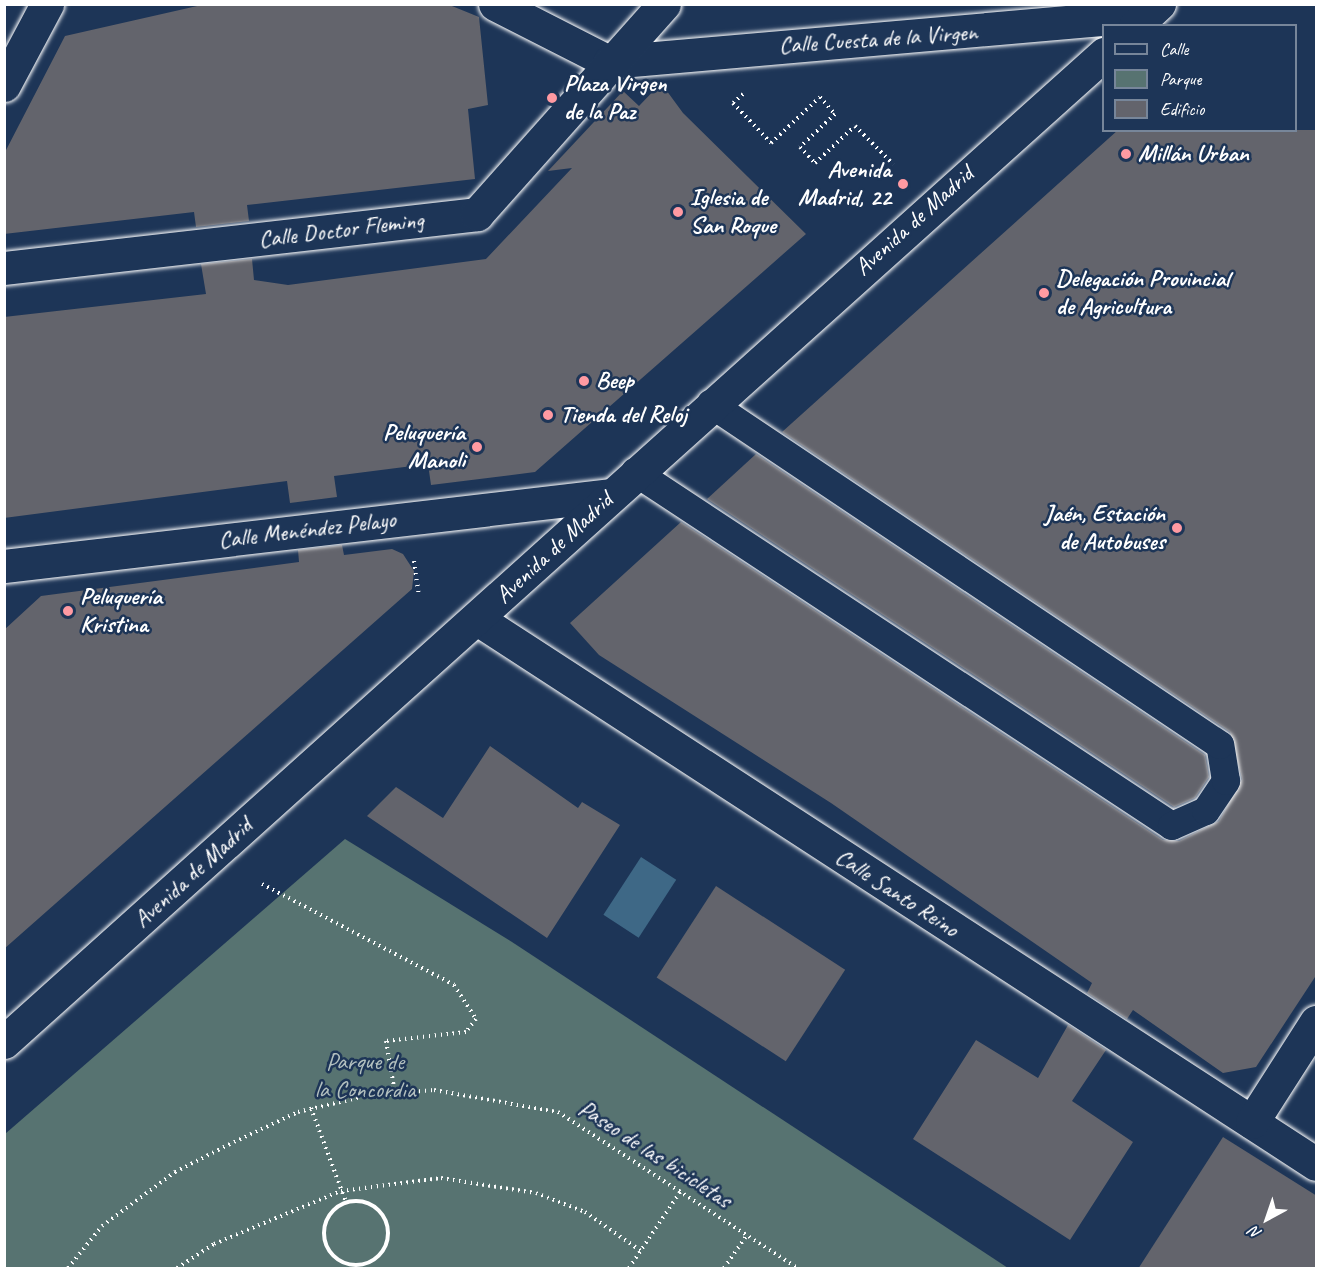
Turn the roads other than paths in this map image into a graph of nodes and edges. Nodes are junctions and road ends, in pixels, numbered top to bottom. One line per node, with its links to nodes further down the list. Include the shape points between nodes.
1 (47, 4): 7 (street)
2 (495, 4): 6 (street)
3 (663, 4): 6 (street, Calle Doctor Fleming)
4 (1147, 15): 6 (street, Calle Cuesta de la Virgen)
5 (1102, 56): 9 (street, Avenida de Madrid)
6 (609, 62): 8 (street, Calle Doctor Fleming, via 477,214)
7 (4, 85)
8 (4, 268)
9 (711, 404): 10 (street, Avenida de Madrid); 10 (lane, via 1220,745 1226,781 1206,811 1172,826)
10 (635, 472): 11 (street, Avenida de Madrid)
11 (610, 495): 12 (street, Calle Menéndez Pelayo); 15 (street, Avenida de Madrid)
12 (37, 562): 13 (street, Calle Menéndez Pelayo); 14 (street)
13 (4, 566)
14 (4, 592)
15 (479, 620): 17 (street, Avenida de Madrid); 18 (street, Calle Santo Reino)
16 (1317, 1022): 18 (street)
17 (4, 1042)
18 (1252, 1122): 19 (street, Calle Santo Reino)
19 (1317, 1164)

